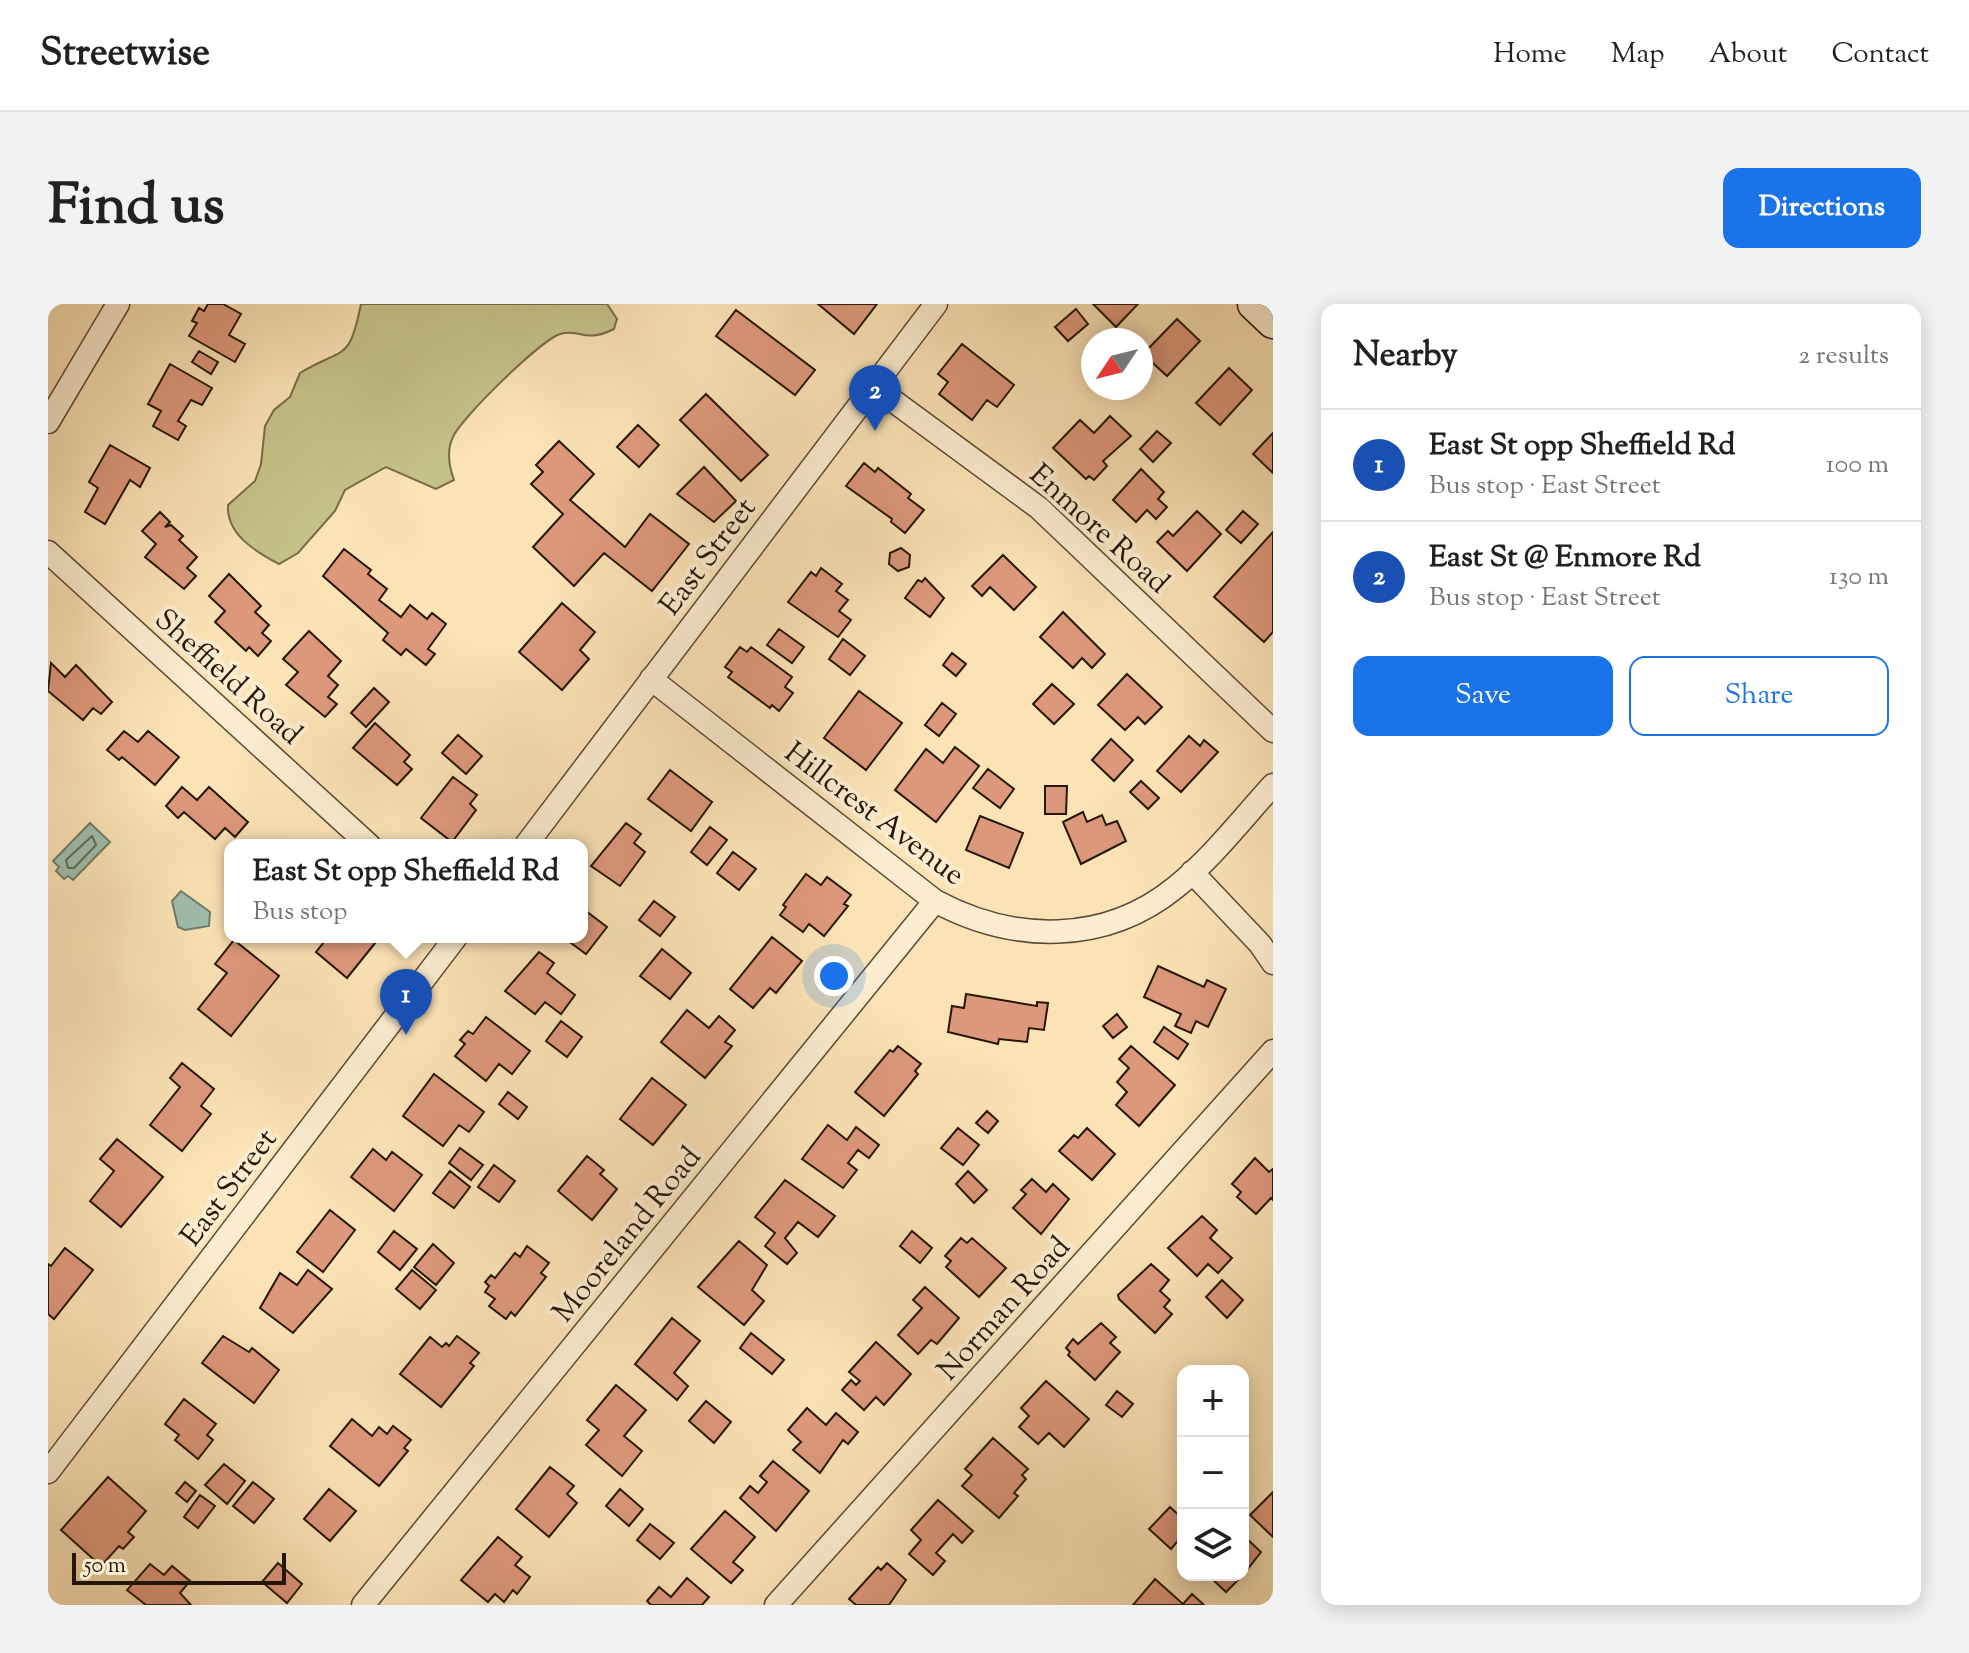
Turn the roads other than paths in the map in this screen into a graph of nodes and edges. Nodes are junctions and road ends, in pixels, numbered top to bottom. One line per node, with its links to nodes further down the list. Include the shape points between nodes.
1 (118, 304): 6 (street)
2 (936, 304): 5 (street, East Street)
3 (1254, 304): 4 (main road)
4 (1273, 322)
5 (873, 386): 8 (street, East Street); 9 (street, Enmore Road, via 1039,508)
6 (48, 422)
7 (48, 552): 11 (street, Sheffield Road)
8 (651, 679): 12 (street, East Street); 14 (street, Hillcrest Avenue)
9 (1273, 731)
10 (1273, 785): 13 (street, Hillcrest Avenue)
11 (362, 839)
12 (531, 839)
13 (1192, 872): 14 (street, Hillcrest Avenue, via 1141,910 1101,926 1059,933 995,927); 16 (street)
14 (935, 901): 19 (street, Mooreland Road)
15 (451, 943): 18 (street, East Street)
16 (1273, 963)
17 (1273, 1051): 20 (street, Norman Road)
18 (48, 1472)
19 (363, 1605)
20 (776, 1605)

